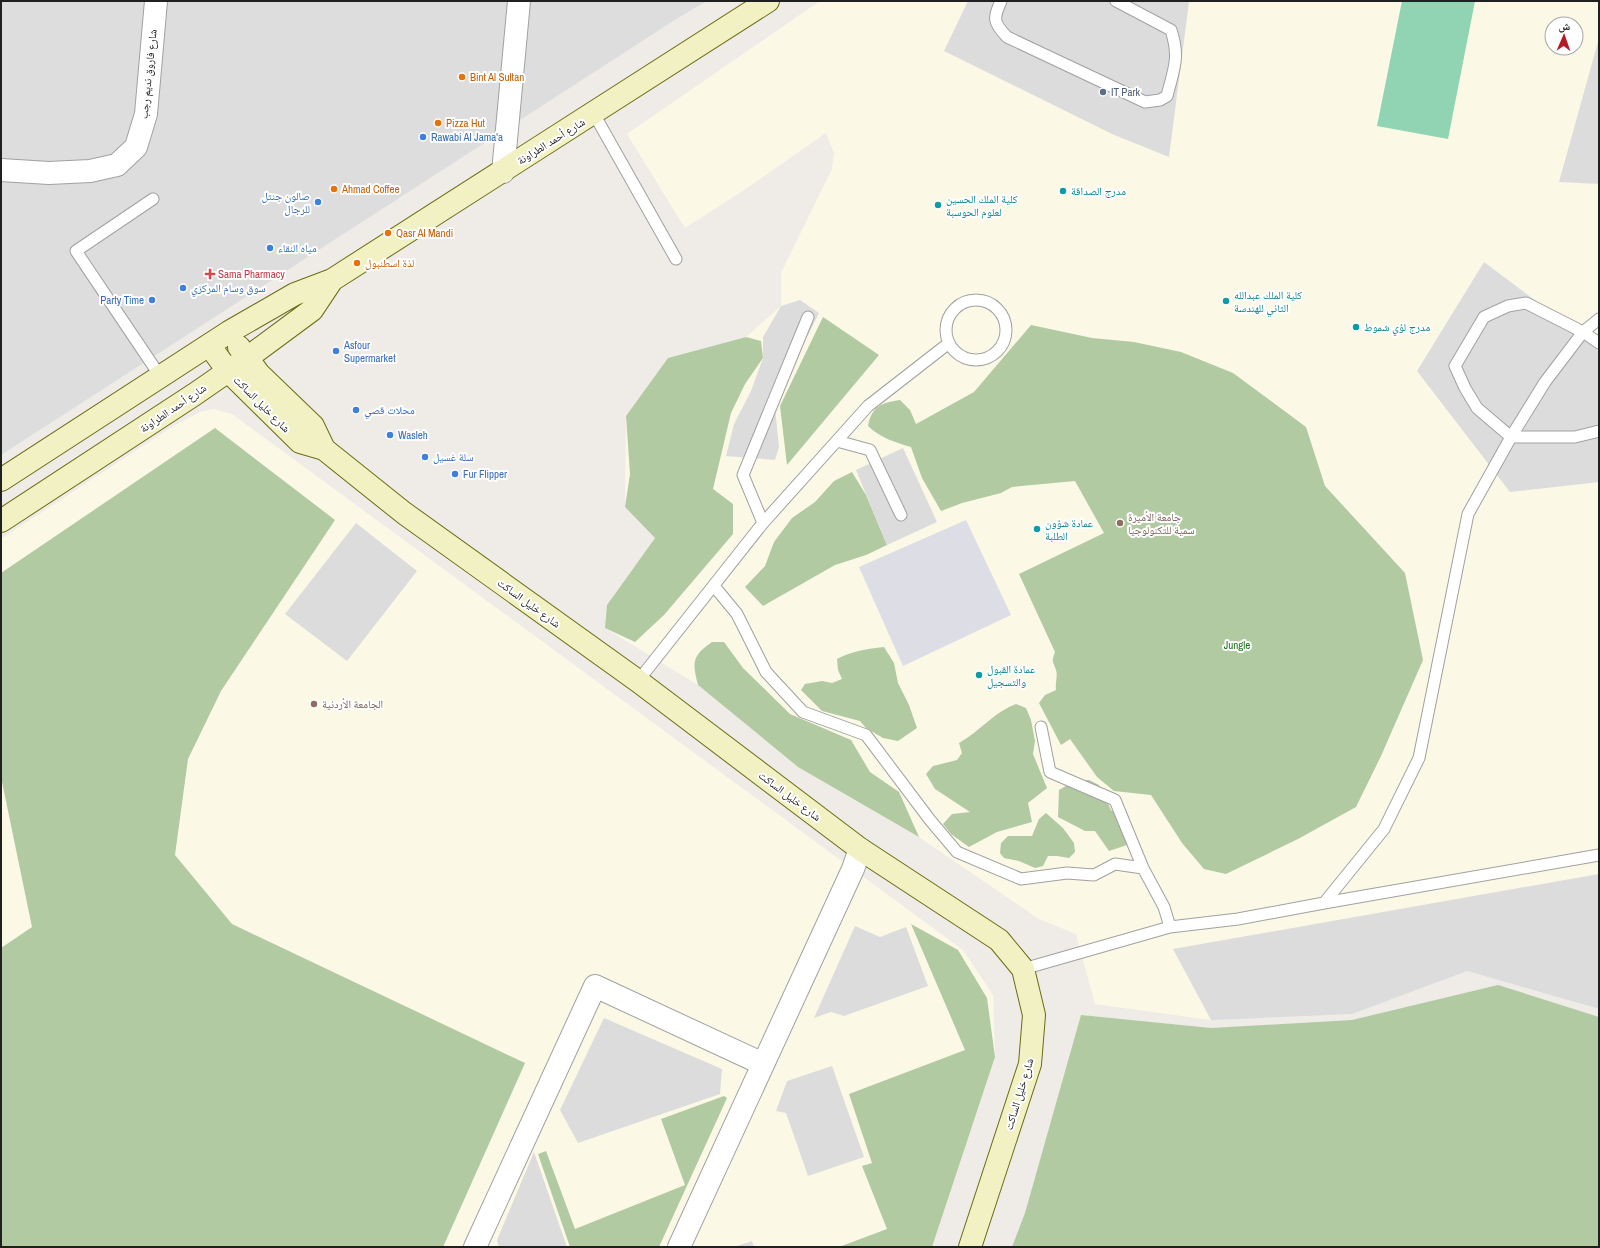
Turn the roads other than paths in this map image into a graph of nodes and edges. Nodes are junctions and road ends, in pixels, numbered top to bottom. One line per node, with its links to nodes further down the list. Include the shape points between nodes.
1 (156, 1): 7 (street, شارع فاروق نديم رجب, via 146,114 136,147 117,165 90,171 49,173)
2 (519, 1): 8 (street)
3 (768, 1): 6 (street, شارع أحمد الطراونة)
4 (1001, 1): 5 (lane, via 995,14 997,26 1007,36 1145,102 1160,100 1167,96 1177,60 1171,30)
5 (1116, 1)
6 (594, 114): 8 (street, شارع أحمد الطراونة); 10 (lane)
7 (1, 170)
8 (503, 172): 11 (street, شارع أحمد الطراونة)
9 (153, 200): 21 (lane, via 76,251)
10 (676, 259)
11 (332, 280): 14 (street, شارع أحمد الطراونة, via 295,294); 19 (street, شارع أحمد الطراونة, via 312,310)
12 (808, 317): 29 (lane, via 743,475)
13 (1599, 319): 15 (lane)
14 (228, 332): 18 (street, شارع أحمد الطراونة); 19 (street, شارع خليل الساكت)
15 (1583, 332): 17 (lane); 23 (lane, via 1545,382); 23 (lane, via 1526,303 1508,306 1484,317 1455,366 1477,408)
16 (949, 343): 16 (lane, via 946,323 957,306 966,301 986,301 1002,314 1006,323 1004,343 991,357 971,360 954,351); 24 (lane, via 868,406)
17 (1599, 343)
18 (209, 345): 20 (street, شارع خليل الساكت); 21 (street, شارع أحمد الطراونة)
19 (246, 358): 20 (street, شارع أحمد الطراونة); 25 (street, شارع خليل الساكت, via 313,426)
20 (228, 371): 25 (street, شارع خليل الساكت, via 300,442); 28 (street, شارع أحمد الطراونة)
21 (160, 376): 26 (street, شارع أحمد الطراونة)
22 (1599, 431): 23 (lane, via 1575,437)
23 (1511, 437): 36 (lane, via 1468,514 1419,758 1384,829)
24 (837, 441): 27 (lane, via 870,450); 29 (lane)
25 (324, 449): 31 (street, شارع خليل الساكت, via 404,513)
26 (1, 480)
27 (901, 515)
28 (1, 521)
29 (763, 523): 30 (lane)
30 (714, 586): 31 (lane); 35 (lane, via 737,614 766,672 803,712 866,735 957,852 1021,879 1067,873 1094,875 1115,864)
31 (638, 681): 33 (street, شارع خليل الساكت)
32 (1041, 727): 35 (lane, via 1050,772 1115,800)
33 (860, 849): 38 (street, شارع خليل الساكت, via 999,940); 39 (street)
34 (1599, 856): 36 (lane)
35 (1143, 868): 37 (lane, via 1164,907)
36 (1324, 903): 37 (lane, via 1238,919)
37 (1170, 927): 38 (lane)
38 (1023, 969): 42 (street, شارع خليل الساكت, via 1034,1015 1030,1064)
39 (763, 1064): 40 (street, via 595,986); 41 (street)
40 (475, 1247)
41 (678, 1247)
42 (970, 1247)

